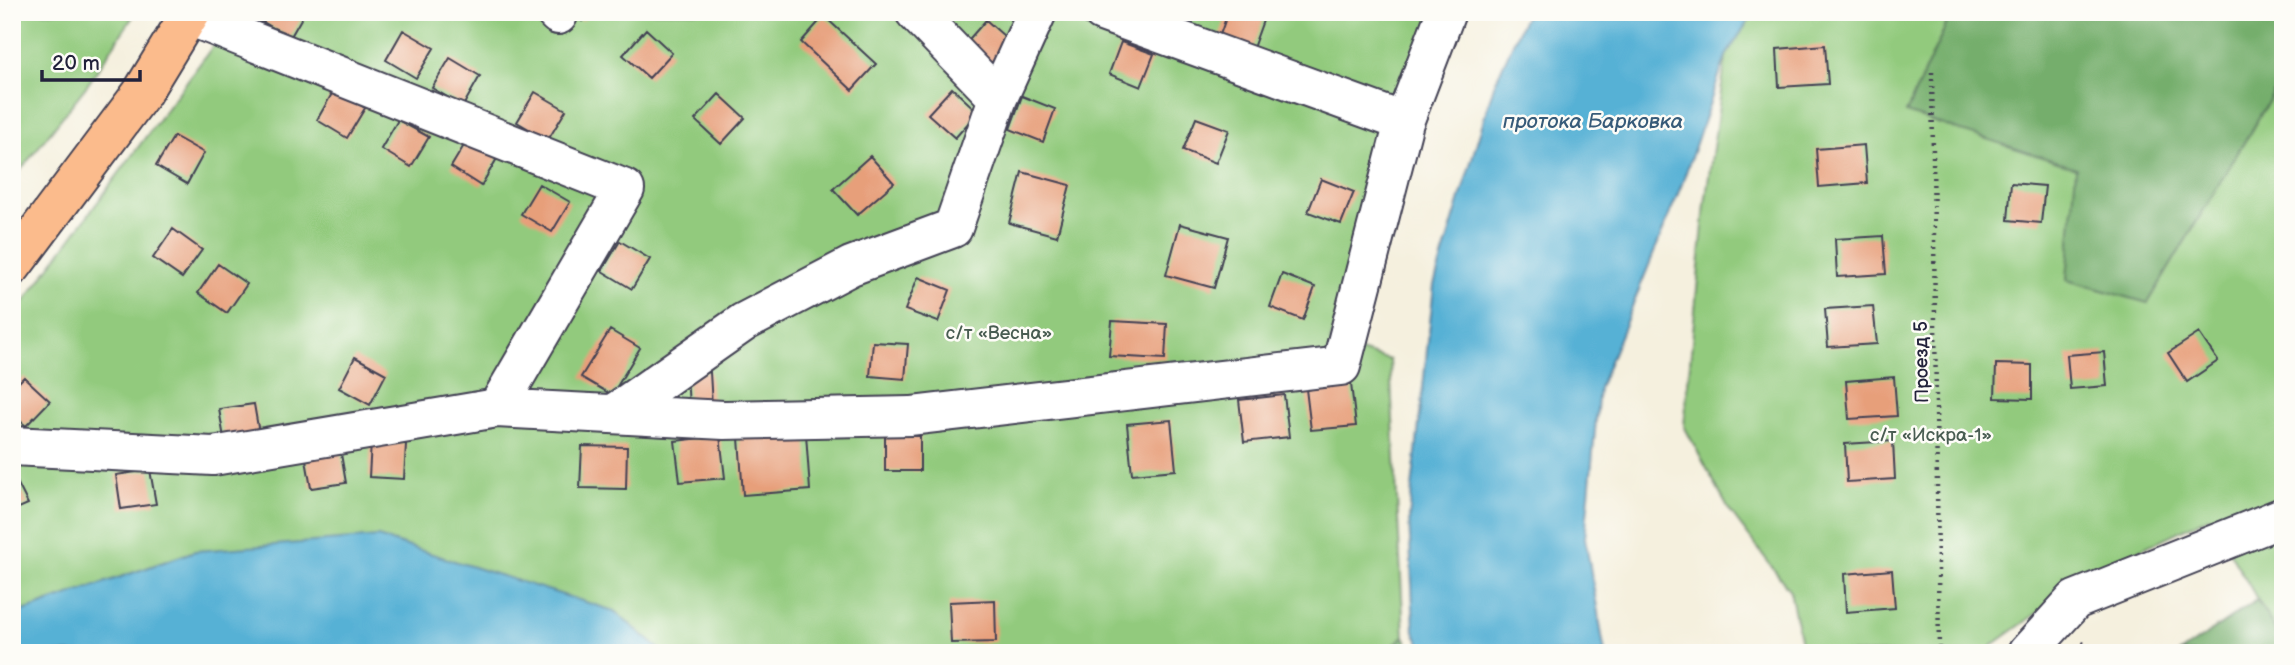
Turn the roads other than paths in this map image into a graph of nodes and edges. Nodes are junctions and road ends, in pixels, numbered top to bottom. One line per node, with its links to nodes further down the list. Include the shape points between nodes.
1 (915, 12): 6 (street)
2 (1037, 12): 6 (street)
3 (1102, 12): 7 (street)
4 (1446, 12): 7 (street)
5 (190, 14): 8 (main road, via 141,94); 9 (street, via 625,189)
6 (998, 99): 10 (street, via 953,228 850,266 744,322)
7 (1404, 122): 10 (street, via 1341,366 911,416 724,419)
8 (12, 265)
9 (497, 408): 10 (street); 11 (street, via 212,456)
10 (614, 414)
11 (12, 446)
12 (2283, 517): 13 (street, via 2075,600)
13 (2027, 653)

